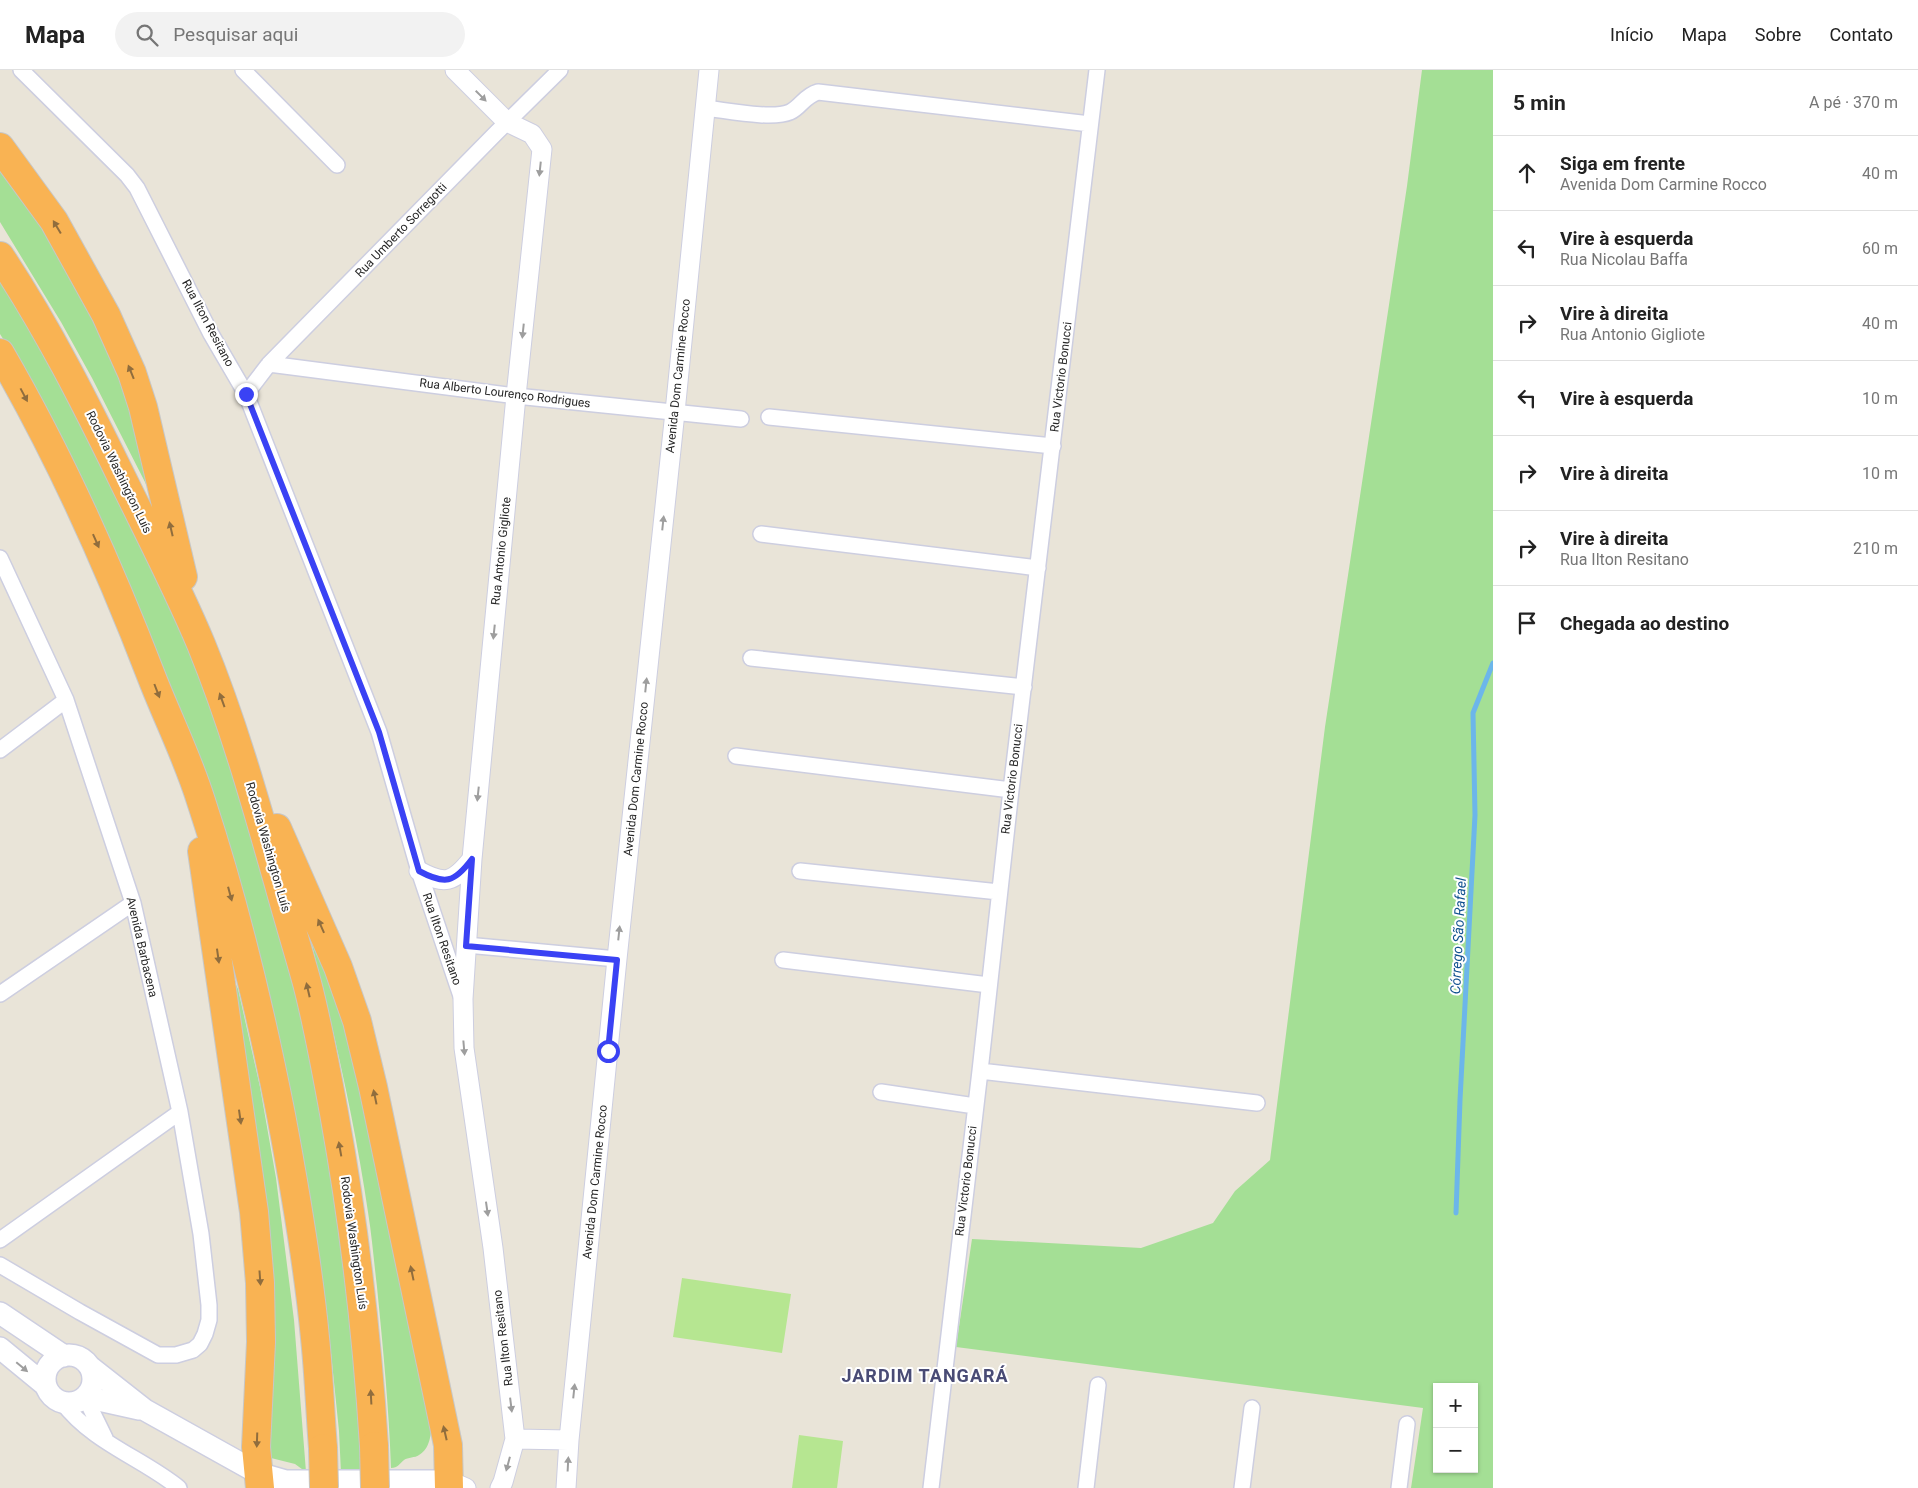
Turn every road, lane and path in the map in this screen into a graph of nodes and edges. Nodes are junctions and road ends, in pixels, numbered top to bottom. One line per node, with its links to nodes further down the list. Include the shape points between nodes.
1 (21, 70): 15 (street, Rua Ilton Resitano, via 127,174 137,188)
2 (243, 70): 11 (street)
3 (455, 70): 8 (street, Rua Antonio Gigliote, one-way to 8)
4 (560, 70): 8 (street, Rua Umberto Sorregotti)
5 (709, 70): 7 (street, Avenida Dom Carmine Rocco)
6 (1097, 70): 9 (street, Rua Victorio Bonucci)
7 (704, 108): 9 (street, via 779,115 791,112 808,95 818,92); 17 (street, Avenida Dom Carmine Rocco)
8 (507, 122): 14 (street, Rua Umberto Sorregotti); 16 (street, Rua Antonio Gigliote, one-way to 16, via 532,134 542,149)
9 (1090, 124): 20 (street, Rua Victorio Bonucci)
10 (0, 146): 24 (highway, one-way to 10, via 132,373 106,315 54,222)
11 (337, 165)
12 (0, 256): 24 (highway, Rodovia Washington Luís, via 82,398)
13 (0, 353): 28 (highway, one-way to 28, via 55,454 90,528)
14 (269, 364): 15 (street, Rua Umberto Sorregotti); 16 (street, Rua Alberto Lourenço Rodrigues)
15 (246, 394): 34 (street, Rua Ilton Resitano, via 379,732)
16 (516, 396): 17 (street, Rua Alberto Lourenço Rodrigues); 33 (street, Rua Antonio Gigliote, one-way to 33)
17 (675, 412): 19 (street, Rua Alberto Lourenço Rodrigues); 39 (street, Avenida Dom Carmine Rocco, one-way to 17)
18 (769, 416): 20 (street)
19 (741, 420)
20 (1053, 446): 23 (street, Rua Victorio Bonucci)
21 (761, 534): 23 (street)
22 (0, 558): 27 (street, Avenida Barbacena)
23 (1038, 568): 26 (street, Rua Victorio Bonucci)
24 (201, 644): 29 (highway, Rodovia Washington Luís, one-way to 24)
25 (751, 658): 26 (street)
26 (1024, 687): 32 (street, Rua Victorio Bonucci)
27 (66, 700): 30 (street); 37 (street, Avenida Barbacena)
28 (168, 720): 65 (highway, one-way to 65, via 205,869 254,1212 261,1317 256,1447); 68 (highway, one-way to 68, bridge, via 200,797 226,880 270,1058 306,1260 315,1338)
29 (235, 738): 66 (highway, one-way to 29, via 357,1021 338,967); 69 (highway, Rodovia Washington Luís, one-way to 29, bridge, via 369,1370 351,1213 322,1052 307,984)
30 (0, 750)
31 (736, 756): 32 (street)
32 (1011, 790): 36 (street, Rua Victorio Bonucci)
33 (472, 859): 34 (street, via 452,880 434,879); 38 (street, Rua Antonio Gigliote)
34 (419, 871): 43 (street, Rua Ilton Resitano)
35 (800, 871): 36 (street)
36 (999, 892): 41 (street, Rua Victorio Bonucci)
37 (133, 903): 42 (street); 48 (street, Avenida Barbacena)
38 (466, 946): 39 (street); 43 (street, Rua Antonio Gigliote)
39 (617, 960): 63 (street, Avenida Dom Carmine Rocco, one-way to 39)
40 (783, 960): 41 (street)
41 (989, 985): 44 (street, Rua Victorio Bonucci)
42 (0, 994)
43 (463, 999): 62 (street, Rua Ilton Resitano, one-way to 62, via 464,1048 493,1248)
44 (980, 1071): 46 (street); 47 (street, Rua Victorio Bonucci)
45 (880, 1092): 47 (street)
46 (1256, 1103)
47 (975, 1106): 72 (street, Rua Victorio Bonucci)
48 (180, 1112): 49 (street); 50 (street, Avenida Barbacena, via 201,1234 209,1305 205,1334 193,1350 176,1356 158,1355)
49 (0, 1240)
50 (0, 1265)
51 (5, 1317): 53 (main road)
52 (0, 1348): 55 (main road, one-way to 55)
53 (64, 1356): 54 (main road, via 78,1357); 55 (main road, via 48,1366)
54 (89, 1366): 57 (main road, via 92,1388); 60 (main road)
55 (45, 1385): 58 (main road, via 49,1393)
56 (1098, 1385): 73 (street)
57 (86, 1397): 58 (main road, via 75,1402); 60 (main road); 64 (street)
58 (62, 1402): 64 (street)
59 (1252, 1408): 74 (street)
60 (145, 1410): 65 (main road)
61 (1407, 1424): 75 (street)
62 (515, 1439): 63 (street); 70 (street, Rua Ilton Resitano, one-way to 70)
63 (569, 1440): 71 (street, Avenida Dom Carmine Rocco, one-way to 63)
64 (108, 1444): 67 (street)
65 (259, 1481): 66 (main road)
66 (455, 1486)
67 (179, 1488)
68 (324, 1488)
69 (375, 1488)
70 (500, 1488)
71 (566, 1488)
72 (931, 1488)
73 (1086, 1488)
74 (1242, 1488)
75 (1399, 1488)

